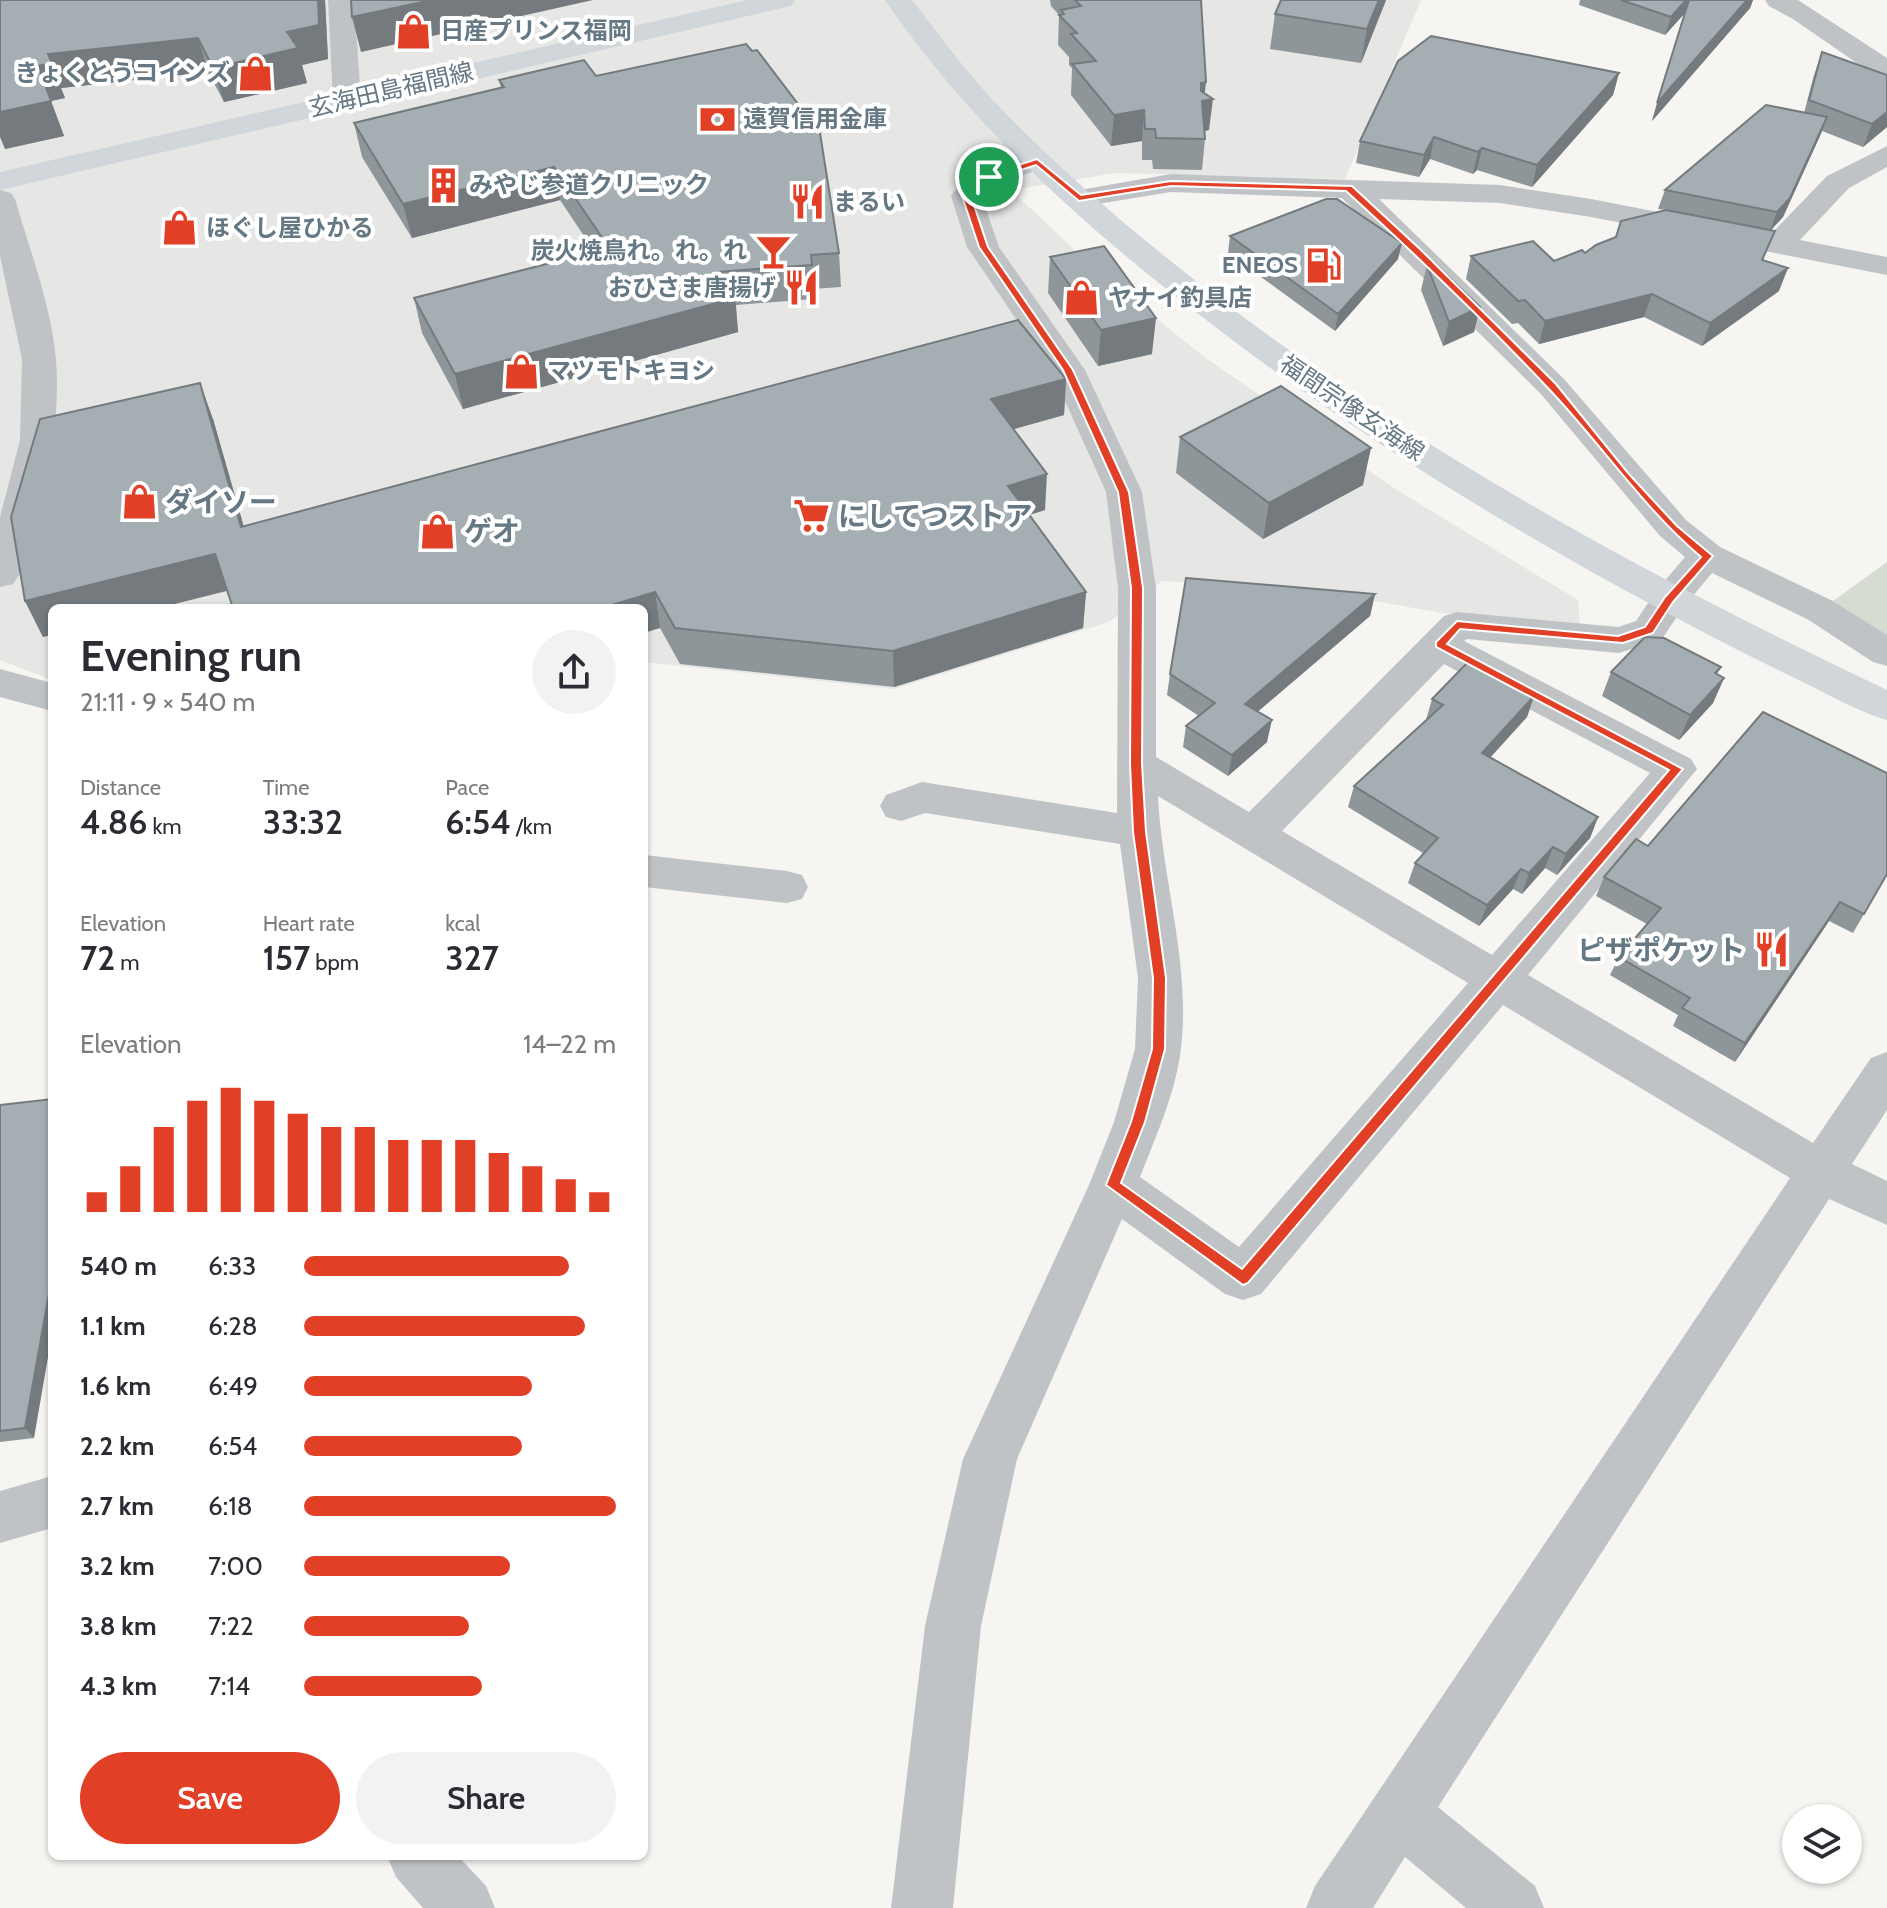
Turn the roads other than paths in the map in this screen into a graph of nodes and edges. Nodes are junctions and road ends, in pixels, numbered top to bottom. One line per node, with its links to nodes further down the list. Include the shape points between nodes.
1 (341, 0): 6 (street)
2 (782, 0): 6 (main road, 玄海田島福間線)
3 (898, 0): 8 (main road, 福間宗像玄海線, via 981,104)
4 (1778, 0): 5 (street)
5 (1887, 71)
6 (347, 100): 9 (main road, 玄海田島福間線)
7 (1887, 155): 13 (street, via 1838,182)
8 (1037, 161): 11 (main road, 福間宗像玄海線); 24 (street, via 989,177 966,196 983,247 1068,370 1124,492 1137,588)
9 (0, 181)
10 (1349, 188): 11 (street, via 1171,183); 13 (street, via 1500,194); 15 (street, via 1552,386 1673,528)
11 (1079, 198): 17 (main road, 福間宗像玄海線, via 1211,310 1404,445)
12 (0, 199): 16 (street, via 39,359 35,453)
13 (1778, 245): 14 (street)
14 (1887, 266)
15 (1707, 556): 17 (street); 19 (street, via 1820,610)
16 (0, 575)
17 (1669, 600): 18 (street, via 1649,630 1619,640 1457,625); 20 (main road, 福間宗像玄海線)
18 (1440, 645): 27 (street); 30 (street, via 1677,769)
19 (1885, 652): 20 (street)
20 (1833, 681): 23 (main road, 福間宗像玄海線)
21 (0, 683): 22 (street)
22 (48, 696)
23 (1887, 706)
24 (1136, 764): 26 (street); 27 (street)
25 (901, 806): 26 (street, via 922,797)
26 (1139, 832): 33 (street, via 1160,978 1158,1049)
27 (1253, 834): 30 (street)
28 (648, 871): 29 (street)
29 (787, 887)
30 (1500, 979): 32 (street); 33 (street, via 1243,1278)
31 (1887, 1071): 32 (street)
32 (1821, 1172): 34 (street); 37 (street)
33 (1113, 1185): 40 (street, via 990,1459 953,1626)
34 (1887, 1204)
35 (48, 1503): 36 (street)
36 (0, 1517)
37 (1400, 1814): 41 (street); 42 (street)
38 (421, 1860): 39 (street)
39 (464, 1908)
40 (922, 1908)
41 (1337, 1908)
42 (1513, 1908)

